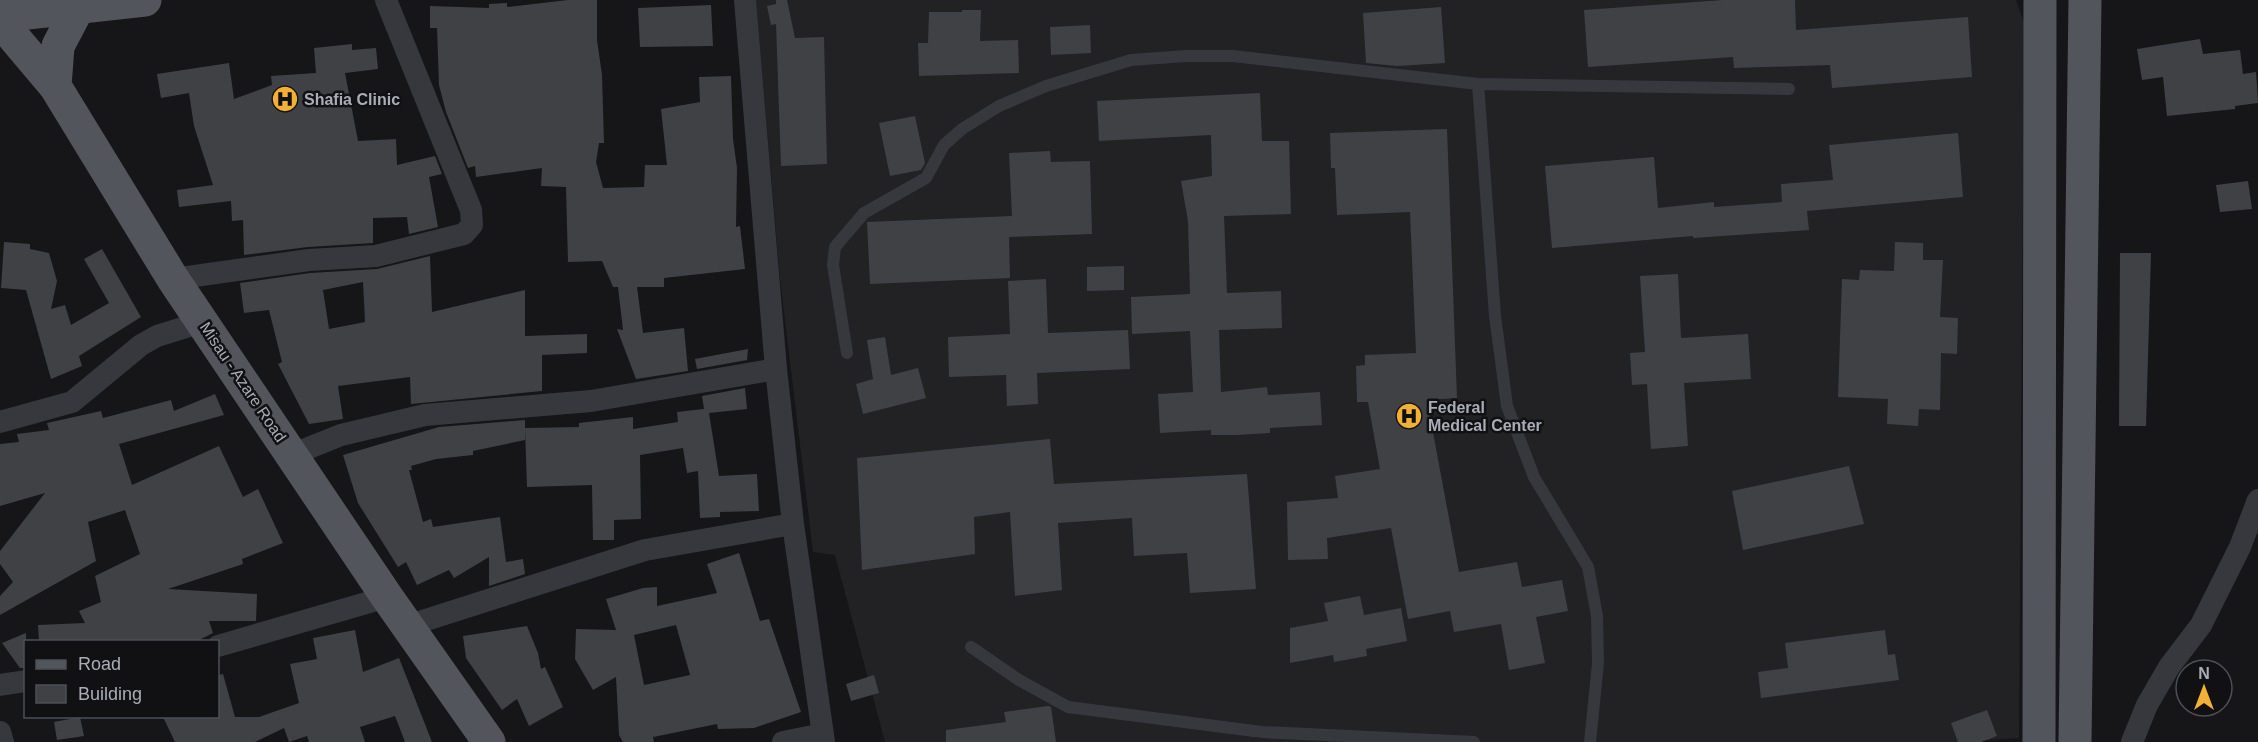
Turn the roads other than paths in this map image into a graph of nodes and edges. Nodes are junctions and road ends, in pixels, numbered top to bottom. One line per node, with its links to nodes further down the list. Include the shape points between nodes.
1 (145, 0): 6 (main road)
2 (386, 0): 12 (street, via 471,210 472,225 464,234 376,256 309,260)
3 (745, 0): 15 (street)
4 (2040, 0): 33 (main road)
5 (2085, 0): 34 (main road)
6 (78, 8): 7 (main road); 10 (main road, via 58,46)
7 (0, 16)
8 (0, 21): 10 (main road, Misau - Azare Road)
9 (1478, 84): 11 (lane); 14 (lane, via 1233,56 1186,56 1131,60 1046,86 999,106 944,145 926,178 864,213 835,247 833,265); 32 (lane, via 1495,316 1507,406 1534,477 1588,567 1597,616 1598,663)
10 (55, 86): 12 (main road, Misau - Azare Road)
11 (1789, 89)
12 (173, 279): 13 (main road, Misau - Azare Road)
13 (202, 322): 16 (street, via 141,345 72,402); 17 (main road, Misau - Azare Road)
14 (847, 353)
15 (776, 369): 17 (street, via 591,401 425,415 341,435); 19 (street)
16 (3, 416)
17 (291, 454): 20 (main road, Misau - Azare Road)
18 (2258, 500): 35 (street, via 2240,547 2201,625 2163,676)
19 (793, 524): 21 (street, via 645,550); 27 (street)
20 (387, 597): 21 (main road, Misau - Azare Road); 22 (street)
21 (407, 626): 29 (main road, Misau - Azare Road)
22 (219, 646)
23 (971, 647): 31 (lane, via 1068,707 1262,732)
24 (24, 681): 25 (street)
25 (0, 685)
26 (0, 732): 28 (street)
27 (824, 738): 30 (street)
28 (3, 742)
29 (489, 742)
30 (783, 742)
31 (1474, 742)
32 (1590, 742)
33 (2039, 742)
34 (2075, 742)
35 (2132, 742)

